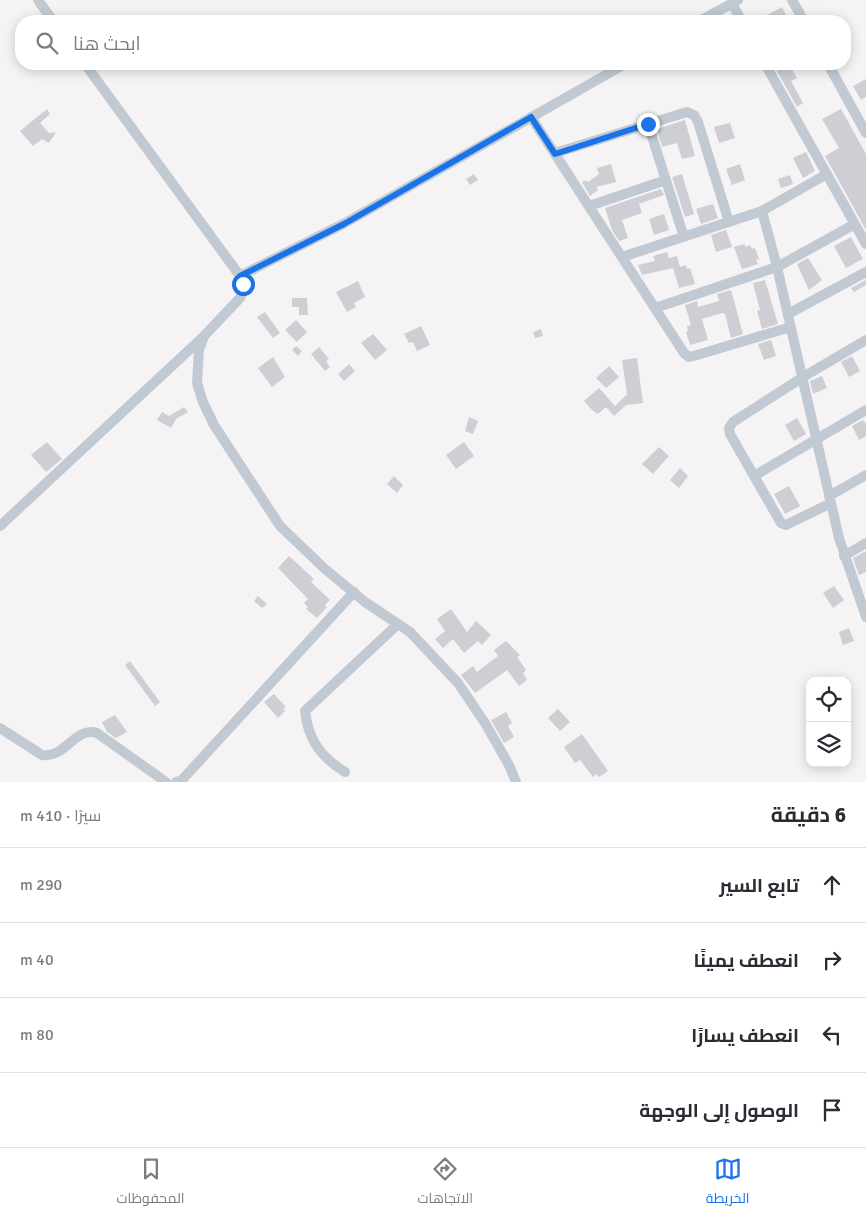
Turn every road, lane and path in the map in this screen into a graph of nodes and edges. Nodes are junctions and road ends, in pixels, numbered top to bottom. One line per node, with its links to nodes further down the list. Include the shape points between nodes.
1 (38, 0): 4 (street)
2 (792, 0): 7 (street)
3 (735, 2): 5 (street); 6 (street)
4 (49, 15)
5 (711, 15)
6 (740, 15)
7 (801, 15)
8 (89, 70): 27 (street)
9 (614, 70): 12 (street)
10 (769, 70): 16 (street)
11 (831, 70): 14 (street)
12 (531, 117): 15 (street); 27 (street, via 344,224)
13 (648, 124): 15 (street); 17 (street); 20 (street, via 687,112 694,114)
14 (866, 133)
15 (555, 154): 18 (street)
16 (827, 174): 19 (street); 21 (street)
17 (666, 180): 18 (street); 22 (street)
18 (589, 206): 24 (street)
19 (762, 211): 20 (street); 25 (street)
20 (729, 222): 22 (street)
21 (855, 224): 23 (street); 25 (street)
22 (684, 237): 24 (street)
23 (866, 244)
24 (622, 257): 28 (street)
25 (777, 267): 28 (street); 29 (street)
26 (866, 272): 29 (street)
27 (240, 276): 31 (street, via 243,291 240,298)
28 (655, 308): 30 (street, via 689,356)
29 (788, 314): 30 (street)
30 (791, 327): 33 (street)
31 (204, 336): 39 (street); 42 (street, via 198,350 197,383 214,426 280,526)
32 (866, 340): 33 (street)
33 (803, 377): 35 (street); 37 (street, via 733,422 729,428)
34 (866, 410): 35 (street)
35 (818, 440): 37 (street); 38 (street)
36 (866, 475): 38 (street)
37 (754, 476): 38 (street, via 786,526)
38 (830, 499): 41 (street)
39 (0, 526)
40 (866, 543): 41 (street)
41 (844, 556): 43 (street)
42 (354, 592): 44 (street); 48 (street)
43 (865, 613)
44 (398, 624): 46 (street, via 305,711 311,738 318,750); 49 (street, via 422,643 458,684 485,723)
45 (0, 728): 47 (street, via 50,757 83,733 97,733)
46 (345, 772)
47 (166, 782)
48 (176, 782)
49 (516, 782)

